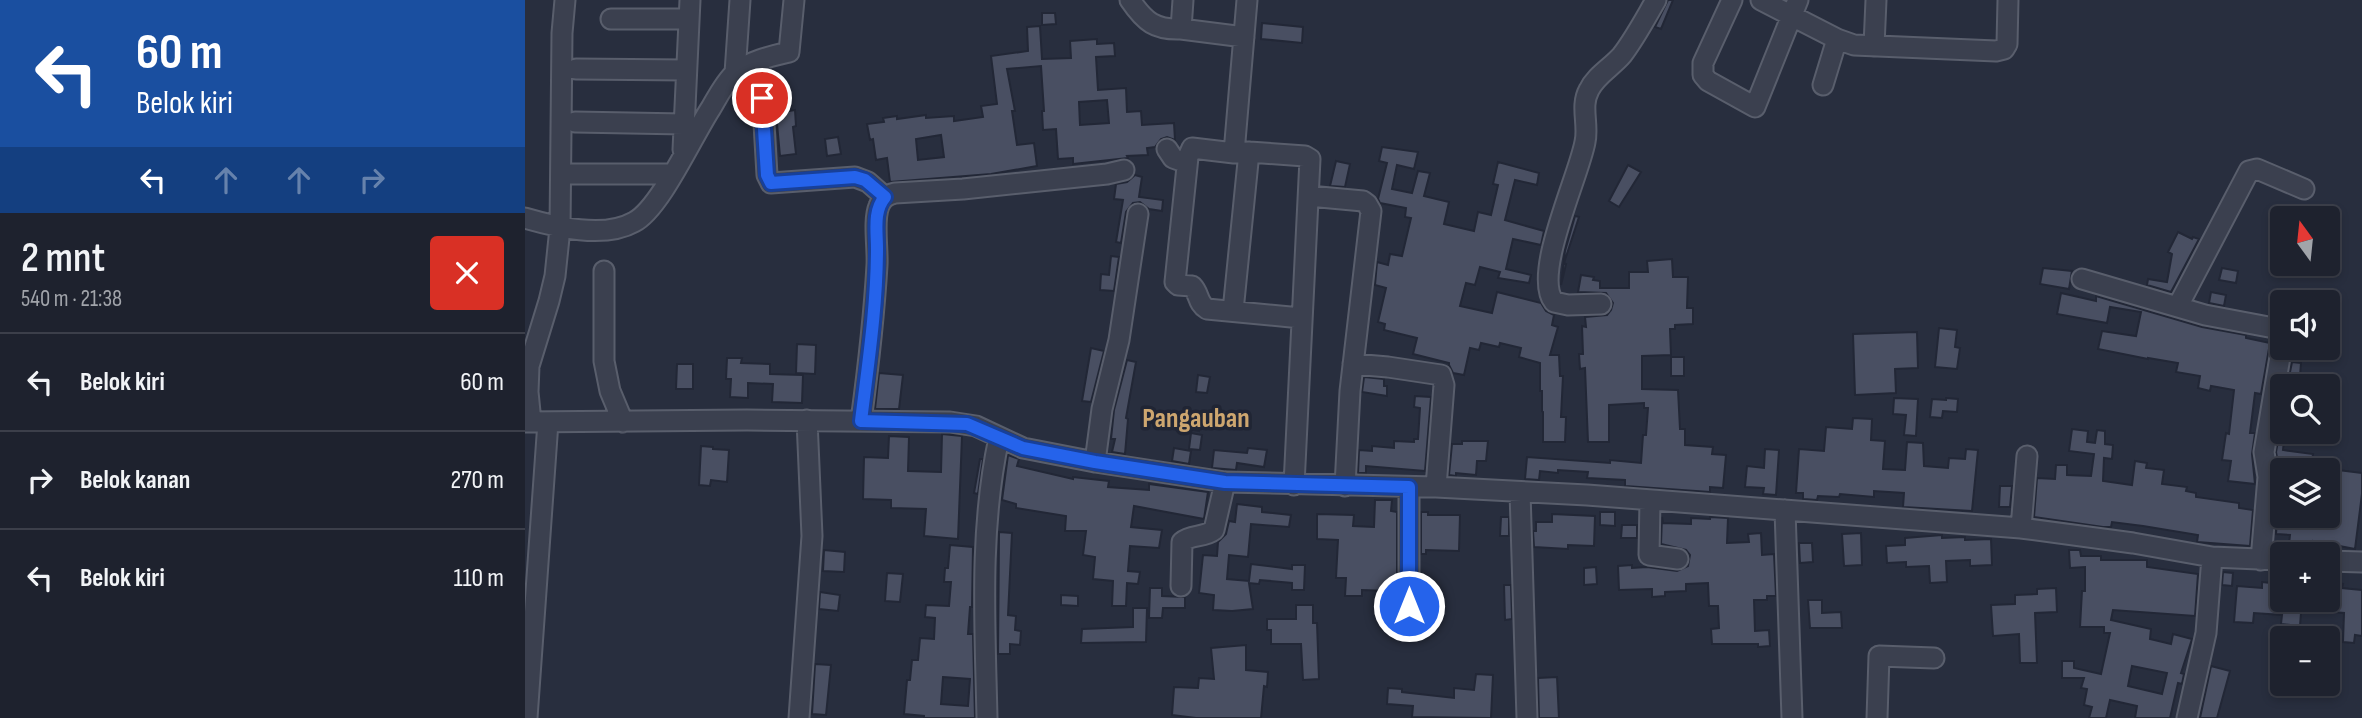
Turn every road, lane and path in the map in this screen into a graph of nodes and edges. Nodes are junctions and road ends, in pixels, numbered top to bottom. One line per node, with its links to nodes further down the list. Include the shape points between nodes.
1 (565, 0): 38 (street)
2 (740, 0): 22 (street)
3 (795, 0): 22 (street, via 789,52)
4 (1130, 0): 15 (street, via 1157,27)
5 (1183, 0): 15 (street)
6 (1247, 0): 16 (street)
7 (1656, 0): 41 (street, via 1621,57 1587,93 1581,163 1566,200 1549,272 1548,291 1554,302)
8 (1732, 0): 12 (street, via 1703,63 1703,75 1755,107)
9 (1761, 0): 12 (street)
10 (1876, 0): 18 (street)
11 (2008, 0): 18 (street, via 2006,48 2000,51)
12 (1794, 8): 17 (street)
13 (689, 9): 14 (street); 20 (street)
14 (611, 19)
15 (1181, 29): 16 (street)
16 (1244, 37): 27 (street)
17 (1837, 39): 18 (street); 23 (street)
18 (1874, 46)
19 (576, 69): 20 (street)
20 (687, 70): 25 (street)
21 (761, 72): 35 (street, via 769,181 855,177)
22 (735, 73): 28 (street)
23 (1823, 85)
24 (575, 122): 25 (street)
25 (684, 124): 28 (street)
26 (1167, 149): 29 (street, via 1173,159)
27 (1242, 153): 29 (street, via 1195,147); 34 (street, via 1309,157); 43 (street)
28 (683, 155): 32 (street)
29 (1187, 163): 43 (street, via 1174,280 1192,286 1207,309)
30 (1124, 170): 35 (street)
31 (571, 174): 32 (street)
32 (672, 174): 38 (street, via 651,208 635,222 610,230)
33 (2304, 188): 42 (street, via 2257,169 2249,171)
34 (1309, 196): 44 (street); 47 (street, via 1363,201 1371,211)
35 (885, 197): 49 (street, via 877,211 873,323)
36 (1138, 214): 54 (street)
37 (525, 218): 38 (street)
38 (560, 229): 50 (street, via 555,276 529,366 528,392)
39 (604, 271): 51 (street, via 604,361)
40 (2082, 279): 42 (street)
41 (1601, 304)
42 (2178, 306): 45 (street)
43 (1233, 311): 44 (street)
44 (1301, 318): 56 (street)
45 (2270, 327)
46 (2279, 360): 66 (street, via 2264,450 2268,477)
47 (1353, 364): 57 (street); 59 (street, via 1442,377)
48 (807, 420): 49 (street); 51 (street); 74 (street, via 812,536)
49 (861, 421): 52 (street, via 967,424)
50 (535, 422): 51 (street); 73 (street)
51 (623, 422)
52 (999, 438): 54 (street, via 1023,448); 75 (street, via 992,470 985,592)
53 (2027, 456): 63 (street)
54 (1095, 462): 55 (street)
55 (1225, 482): 56 (street); 70 (street, via 1214,530 1182,542)
56 (1294, 485): 57 (street)
57 (1345, 486): 58 (street)
58 (1409, 487): 59 (street); 71 (street)
59 (1436, 487): 60 (street)
60 (1520, 492): 61 (street); 76 (street)
61 (1650, 500): 62 (street); 65 (street, via 1649,555)
62 (1785, 510): 63 (street); 77 (street)
63 (2021, 528): 64 (street)
64 (2213, 557): 66 (street); 79 (street, via 2206,633)
65 (1678, 559)
66 (2260, 560): 67 (street)
67 (2270, 560)
68 (2340, 561): 69 (street)
69 (2362, 562)
70 (1181, 586)
71 (1409, 606)
72 (1934, 658): 78 (street, via 1879,656)
73 (527, 718)
74 (799, 718)
75 (987, 718)
76 (1527, 718)
77 (1792, 718)
78 (1877, 718)
79 (2187, 718)

